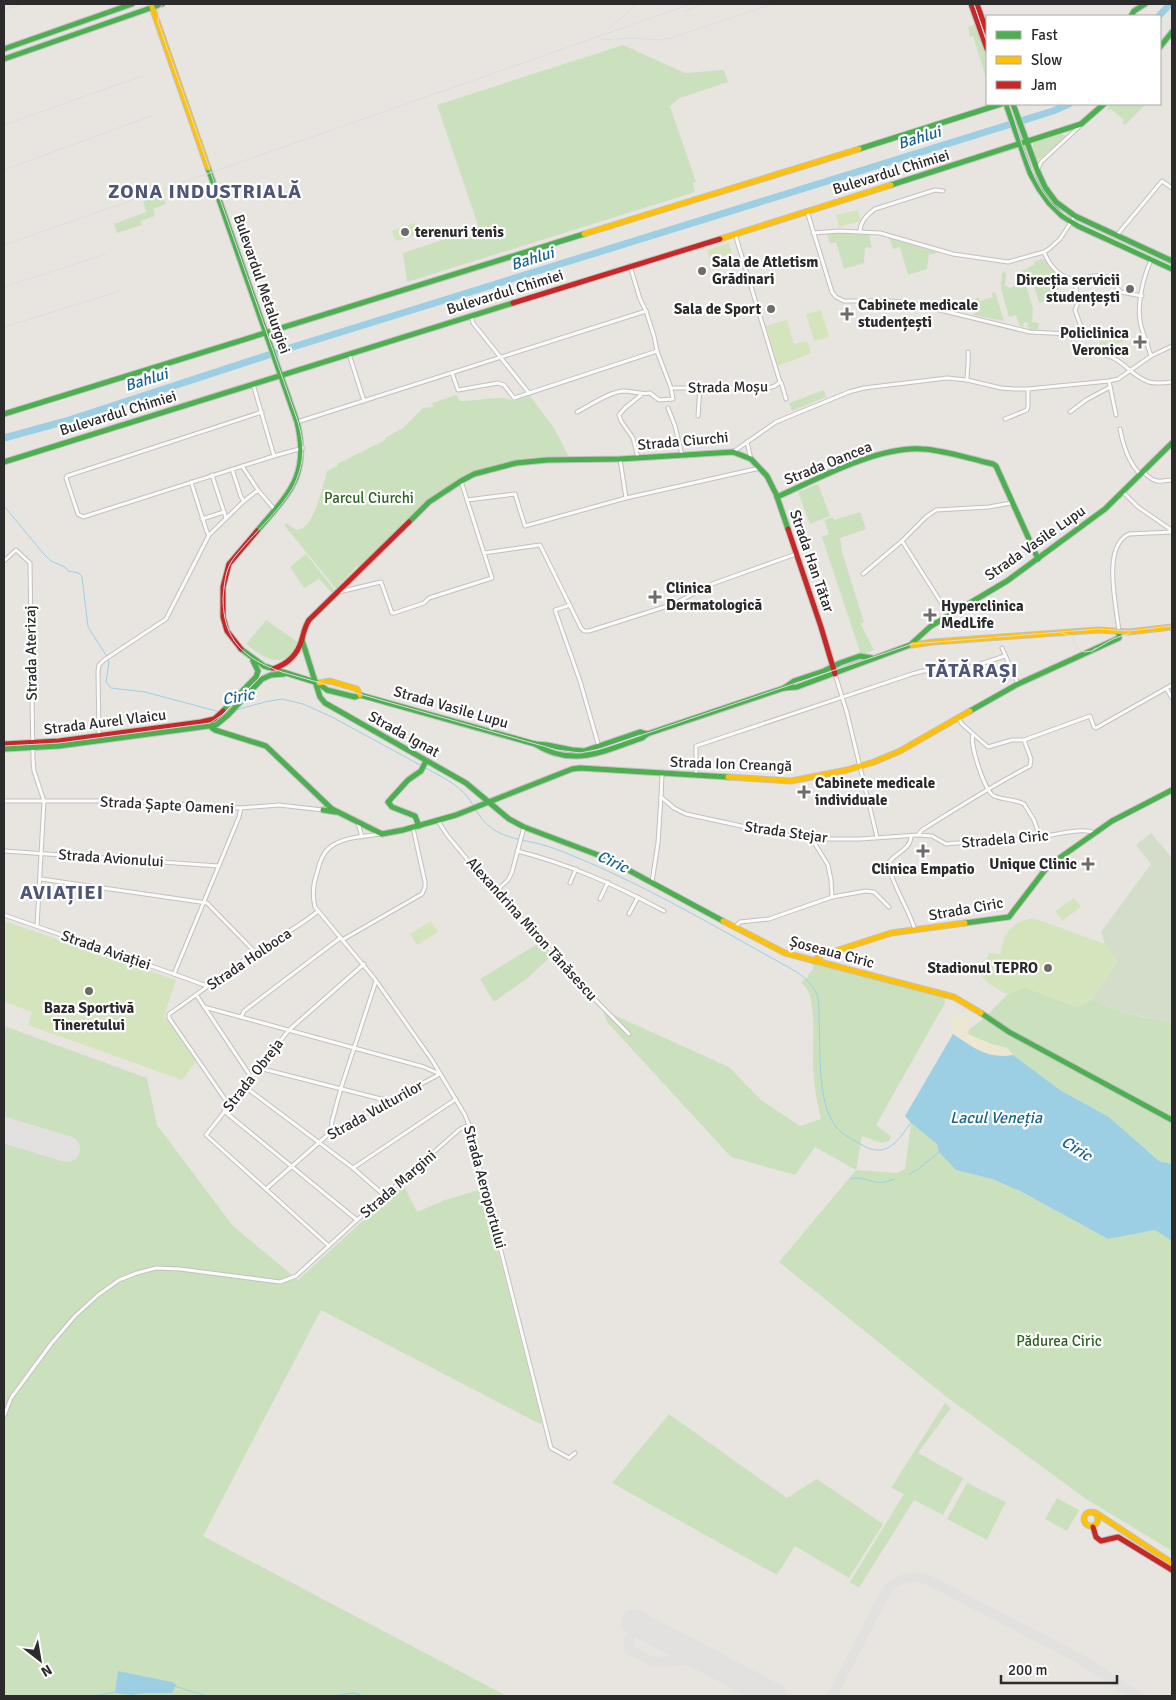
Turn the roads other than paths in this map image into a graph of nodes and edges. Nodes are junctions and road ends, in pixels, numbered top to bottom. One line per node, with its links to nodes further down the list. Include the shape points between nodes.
1 (132, 4): 13 (main road)
2 (162, 4): 7 (main road)
3 (971, 4): 11 (main road)
4 (977, 4): 9 (main road)
5 (1138, 4): 8 (main road)
6 (1145, 4): 8 (main road)
7 (151, 5): 14 (main road); 41 (main road, Bulevardul Metalurgiei)
8 (1133, 14)
9 (986, 29)
10 (1172, 32): 12 (main road)
11 (986, 46)
12 (1161, 46)
13 (4, 49)
14 (4, 59)
15 (998, 105): 41 (main road, Bulevardul Chimiei)
16 (1006, 105): 21 (main road)
17 (1103, 105): 19 (main road, Bulevardul Chimiei)
18 (1014, 106): 20 (main road)
19 (1090, 117): 20 (main road, Bulevardul Chimiei, via 1071,128); 22 (street, via 1041,162)
20 (1027, 142): 21 (main road, Bulevardul Chimiei); 22 (main road)
21 (1020, 145): 25 (main road, Bulevardul Chimiei); 27 (main road, via 1042,196)
22 (1038, 172): 26 (main road, via 1056,202)
23 (1172, 188): 31 (street, via 1162,181)
24 (943, 191): 28 (street, via 935,190 876,209 861,224)
25 (807, 211): 29 (main road, Bulevardul Chimiei); 30 (street)
26 (1075, 216): 27 (street); 31 (main road)
27 (1071, 222): 32 (street, via 1060,239); 33 (main road)
28 (860, 231): 30 (street); 32 (street, via 889,235 953,254 1001,261 1015,261)
29 (734, 233): 35 (main road, Bulevardul Chimiei); 54 (street)
30 (813, 233): 37 (street, via 832,292 844,301 911,303 1023,330 1069,334 1081,327 1076,310)
31 (1117, 236): 34 (main road)
32 (1044, 252): 37 (street, via 1054,270)
33 (1151, 260): 36 (main road); 38 (street)
34 (1172, 261)
35 (630, 266): 39 (street); 40 (main road, Bulevardul Chimiei)
36 (1172, 269)
37 (1075, 279): 38 (street, via 1104,276 1121,292)
38 (1142, 296): 47 (street, via 1141,324)
39 (646, 311): 43 (street); 48 (street)
40 (471, 316): 45 (main road, Bulevardul Chimiei); 48 (street, via 473,324)
41 (265, 332): 51 (main road, Bulevardul Metalurgiei); 69 (main road, Bulevardul Chimiei)
42 (1172, 346): 47 (street, Strada Ciurchi)
43 (657, 351): 59 (street); 61 (street)
44 (968, 352): 52 (street)
45 (349, 354): 51 (main road, Bulevardul Chimiei); 64 (street)
46 (1098, 354): 49 (street, via 1111,356)
47 (1151, 356): 49 (street, Strada Ciurchi)
48 (500, 358): 50 (street); 61 (street)
49 (1132, 370): 53 (street, Strada Ciurchi); 55 (street, via 1149,382)
50 (452, 373): 61 (street, via 460,390 502,383 514,398); 64 (street)
51 (281, 375): 56 (main road, Bulevardul Chimiei); 73 (main road, Strada Vasile Lupu)
52 (967, 380): 60 (street, Strada Ciurchi, via 1001,388); 75 (street, Strada Ciurchi, via 922,380 856,390 776,422)
53 (1109, 381): 57 (street); 60 (street, Strada Ciurchi)
54 (780, 382): 58 (street, Strada Moșu, via 768,388); 63 (street)
55 (1172, 382)
56 (253, 384): 66 (street); 84 (main road, Bulevardul Chimiei)
57 (1110, 386): 68 (street); 70 (street)
58 (700, 387): 59 (street, Strada Moșu); 71 (street)
59 (671, 388): 62 (street, Strada Moșu, via 673,399 669,400 659,400 650,393)
60 (1028, 389): 72 (street, via 1027,410)
61 (529, 393)
62 (642, 395): 67 (street, Strada Moșu, via 621,391); 81 (street, via 619,415 633,438)
63 (786, 399)
64 (364, 401): 73 (street)
65 (668, 408): 79 (street)
66 (262, 412): 80 (street); 92 (street, via 66,478 78,514 83,517)
67 (577, 412)
68 (1070, 412)
69 (4, 414)
70 (1116, 415)
71 (698, 416)
72 (1005, 419)
73 (297, 422): 77 (main road, Strada Vasile Lupu)
74 (1120, 429): 88 (street, via 1134,466)
75 (747, 442): 78 (street, Strada Ciurchi); 83 (street)
76 (1172, 443): 88 (main road, Strada Vasile Lupu)
77 (303, 448): 80 (street); 100 (main road, Strada Vasile Lupu, via 295,483)
78 (733, 452): 79 (main road, Strada Ciurchi); 83 (main road, Strada Han Tătar)
79 (682, 454): 81 (main road, Strada Ciurchi)
80 (274, 456): 85 (street)
81 (638, 458): 82 (main road, Strada Ciurchi)
82 (620, 459): 91 (main road, Strada Ciurchi, via 516,463 474,474); 96 (street)
83 (752, 459): 87 (main road, Strada Han Tătar)
84 (4, 462)
85 (242, 466): 86 (street); 93 (street)
86 (232, 468): 89 (street); 98 (street)
87 (760, 468): 95 (main road, Strada Han Tătar); 96 (street)
88 (1142, 473): 90 (street, via 1157,482); 94 (main road, Strada Vasile Lupu)
89 (212, 475): 92 (street); 101 (street)
90 (1172, 480)
91 (461, 481): 97 (street); 112 (main road, Strada Ciurchi, via 429,502)
92 (190, 482): 103 (street)
93 (258, 490): 98 (street); 100 (street)
94 (1123, 492): 104 (street); 109 (main road, Strada Vasile Lupu)
95 (777, 497): 99 (main road, Strada Oancea, via 856,462 908,449 923,449 993,464 1000,473); 108 (main road, Strada Han Tătar)
96 (626, 498): 97 (street, via 525,526 515,494)
97 (467, 500): 107 (street)
98 (244, 501): 102 (street)
99 (1011, 503): 106 (street, via 936,510); 109 (main road)
100 (274, 510): 123 (main road, Strada Vasile Lupu, via 229,564 223,587 222,607 227,630 235,644)
101 (224, 512): 102 (street); 103 (street)
102 (226, 518): 105 (street)
103 (202, 519): 105 (street)
104 (1171, 532): 116 (street, via 1129,534 1122,539 1112,558)
105 (209, 534): 145 (street, via 166,619 100,665)
106 (902, 541): 111 (street); 114 (street)
107 (484, 553): 112 (street, via 492,578 394,613 381,582); 113 (street, via 540,545)
108 (796, 554): 113 (street, via 712,584 674,604 589,632 581,628); 126 (main road, Strada Han Tătar)
109 (1038, 559): 114 (main road, Strada Vasile Lupu)
110 (4, 561): 148 (street, Strada Aterizaj, via 16,550 30,564)
111 (863, 574)
112 (338, 592): 119 (main road, Strada Ciurchi, via 309,620)
113 (570, 605): 150 (street, via 556,610)
114 (949, 616): 120 (main road, Strada Vasile Lupu, via 931,626)
115 (1172, 627): 117 (main road)
116 (1119, 632): 117 (main road); 118 (main road); 120 (main road, via 1092,630)
117 (1131, 632): 118 (main road, Strada Ion Creangă)
118 (1118, 638): 131 (main road, Strada Ion Creangă)
119 (302, 640): 125 (main road, Strada Ciurchi, via 297,652); 130 (main road)
120 (910, 646): 124 (main road, Strada Vasile Lupu)
121 (1002, 648): 122 (street)
122 (1005, 656): 131 (street); 136 (street, via 968,668 923,671)
123 (250, 658): 127 (main road, Strada Vasile Lupu); 138 (main road, Strada Aurel Vlaicu, via 258,673)
124 (872, 658): 126 (main road, Strada Vasile Lupu, via 860,656); 129 (main road, Strada Vasile Lupu)
125 (284, 665): 127 (main road, Strada Ciurchi); 128 (main road)
126 (833, 666): 129 (main road, Strada Han Tătar); 133 (main road, Strada Vasile Lupu, via 794,680)
127 (272, 670): 128 (main road, Strada Vasile Lupu)
128 (286, 674): 130 (main road, Strada Vasile Lupu); 138 (main road, Strada Aurel Vlaicu, via 271,675 262,680)
129 (834, 674): 133 (main road, Strada Vasile Lupu, via 797,687); 136 (street)
130 (316, 682): 135 (main road, Strada Vasile Lupu, via 346,685 357,689); 135 (main road, Strada Vasile Lupu, via 327,690 355,697); 151 (main road, Strada Ignat, via 320,697 332,708)
131 (1018, 684): 139 (main road, Strada Ion Creangă)
132 (1172, 685): 134 (street)
133 (784, 688): 150 (main road, Strada Vasile Lupu, via 647,734 640,732)
134 (1166, 688): 137 (street); 146 (street, via 1096,728 1090,716)
135 (360, 694): 150 (main road, Strada Vasile Lupu, via 535,744 545,752 565,757)
136 (842, 697): 152 (street); 154 (street, via 696,746)
137 (1172, 698)
138 (226, 713): 140 (main road, Strada Aurel Vlaicu)
139 (958, 718): 144 (street); 152 (main road, Strada Ion Creangă, via 893,754)
140 (218, 719): 141 (main road, Strada Aurel Vlaicu); 143 (main road, via 217,728)
141 (210, 723): 142 (main road, Strada Aurel Vlaicu); 143 (main road, Strada Aurel Vlaicu); 145 (main road, Strada Aurel Vlaicu)
142 (196, 729): 143 (main road, Strada Aurel Vlaicu); 145 (main road, Strada Aurel Vlaicu)
143 (223, 733): 158 (main road, Strada Aurel Vlaicu, via 266,746)
144 (974, 735): 146 (street, via 988,747); 155 (street, via 973,748)
145 (99, 738): 148 (main road, Strada Aurel Vlaicu)
146 (1024, 740): 155 (street, Strada Stejar, via 1031,758 1030,766)
147 (4, 744): 148 (main road, Strada Aurel Vlaicu)
148 (33, 745): 149 (main road, Strada Aurel Vlaicu); 160 (street, Strada Aterizaj, via 34,771)
149 (4, 749)
150 (600, 750)
151 (425, 763): 161 (main road, Strada Ignat, via 466,783); 168 (main road, via 421,771 388,802 392,807 414,816)
152 (859, 765): 154 (main road, Strada Ion Creangă, via 791,781); 176 (street)
153 (662, 774): 154 (main road, Strada Ion Creangă); 157 (street); 161 (main road, Strada Ion Creangă, via 572,769)
154 (696, 776)
155 (988, 790): 173 (street, Strada Stejar); 177 (street, via 994,796 1024,804)
156 (1172, 790): 171 (main road, Strada Ciric, via 1130,810)
157 (661, 797): 178 (street, Strada Stejar, via 686,814); 186 (street)
158 (322, 800): 162 (main road, Strada Aurel Vlaicu); 164 (street)
159 (4, 801): 160 (street, Strada Șapte Oameni)
160 (44, 801): 163 (street, Strada Șapte Oameni, via 129,801); 181 (street, Strada Aterizaj)
161 (489, 802): 166 (main road, Strada Ion Creangă); 170 (main road, Șoseaua Ciric)
162 (328, 806): 164 (street); 165 (main road, Strada Aurel Vlaicu)
163 (241, 808): 164 (street, Strada Șapte Oameni, via 279,805); 182 (street)
164 (321, 810): 165 (main road)
165 (337, 812): 167 (main road, Strada Aurel Vlaicu)
166 (438, 822): 168 (main road, Strada Ion Creangă); 188 (street, Alexandrina Miron Tănăsescu)
167 (358, 823): 172 (main road, Strada Aurel Vlaicu); 175 (street)
168 (419, 826): 169 (main road, Strada Ion Creangă)
169 (413, 828): 172 (main road, Strada Ion Creangă); 201 (street, via 425,882 422,894)
170 (523, 829): 179 (street); 186 (main road, Șoseaua Ciric, via 595,852)
171 (1094, 833): 177 (street, Stradela Ciric); 200 (main road, Strada Ciric, via 1044,870 1009,918)
172 (382, 834): 175 (street)
173 (918, 835): 174 (street, Strada Stejar); 177 (street, Stradela Ciric, via 932,836 946,844)
174 (911, 836): 176 (street, Strada Stejar); 200 (street, via 908,846 888,864)
175 (362, 837): 195 (street, via 334,845 324,854 314,885)
176 (878, 837): 178 (street, Strada Stejar)
177 (1040, 837)
178 (812, 839): 190 (street, via 828,865)
179 (518, 849): 183 (street); 188 (street, via 508,880)
180 (4, 851): 181 (street, Strada Avionului)
181 (42, 853): 182 (street, Strada Avionului); 184 (street, Strada Aterizaj)
182 (219, 866): 192 (street)
183 (576, 868): 185 (street); 187 (street)
184 (41, 879): 192 (street); 198 (street, Strada Aterizaj)
185 (608, 882): 189 (street); 191 (street)
186 (652, 882): 199 (main road, Șoseaua Ciric)
187 (570, 883)
188 (496, 891): 212 (street, Alexandrina Miron Tănăsescu, via 579,985)
189 (638, 897): 194 (street); 196 (street)
190 (832, 897): 193 (street, via 871,891); 199 (street, via 769,918 740,922)
191 (600, 899)
192 (203, 902): 202 (street); 205 (street)
193 (889, 907)
194 (664, 911)
195 (317, 912): 201 (street, Strada Aeroportului); 202 (street, Strada Holboca)
196 (629, 914)
197 (4, 915): 198 (street, Strada Aviației)
198 (37, 926): 205 (street, Strada Aviației)
199 (735, 927): 203 (main road, Șoseaua Ciric, via 777,950)
200 (915, 930): 203 (main road, Strada Ciric, via 875,938 820,956)
201 (341, 939): 204 (street, Strada Aeroportului); 210 (street, via 244,1011)
202 (256, 952): 207 (street, Strada Holboca)
203 (814, 961): 223 (main road, Șoseaua Ciric, via 954,998 1009,1032)
204 (364, 964): 206 (street, Strada Aeroportului); 211 (street, Strada Obreja)
205 (174, 974): 207 (street, Strada Aviației)
206 (376, 980): 213 (street); 215 (street, Strada Aeroportului)
207 (207, 986): 208 (street, Strada Holboca)
208 (197, 996): 209 (street); 221 (street, Strada Holboca, via 169,1014 169,1018)
209 (204, 1007): 210 (street); 216 (street)
210 (241, 1017): 211 (street)
211 (289, 1030): 213 (street); 214 (street, Strada Obreja)
212 (629, 1034)
213 (355, 1048): 215 (street); 218 (street)
214 (259, 1068): 216 (street, Strada Obreja); 218 (street)
215 (441, 1074): 219 (street, Strada Aeroportului); 220 (street, Strada Vulturilor)
216 (251, 1077): 217 (street, Strada Obreja)
217 (244, 1086): 221 (street, Strada Obreja); 226 (street)
218 (341, 1088): 220 (street); 225 (street)
219 (456, 1099): 224 (street, Strada Aeroportului); 228 (street)
220 (390, 1102): 225 (street, Strada Vulturilor)
221 (229, 1105): 222 (street, Strada Obreja)
222 (224, 1112): 227 (street); 229 (street, Strada Obreja, via 206,1135)
223 (1172, 1120)
224 (470, 1125): 230 (street, Strada Margini, via 460,1130); 234 (street, Strada Aeroportului, via 551,1448 569,1458)
225 (331, 1132): 226 (street, Strada Vulturilor)
226 (319, 1142): 227 (street, Strada Vulturilor); 228 (street)
227 (292, 1167): 229 (street, Strada Vulturilor); 231 (street)
228 (353, 1168): 230 (street)
229 (266, 1189): 232 (street)
230 (385, 1196): 231 (street, Strada Margini)
231 (357, 1220): 232 (street, Strada Margini)
232 (329, 1246): 233 (street, Strada Margini, via 296,1276 280,1282 156,1268 119,1280 75,1316 51,1344 12,1398)
233 (4, 1416)
234 (575, 1453)
235 (1096, 1514): 236 (main road); 237 (main road, via 1099,1521); 237 (main road, via 1089,1512 1084,1517 1085,1524)
236 (1108, 1521): 237 (main road); 238 (main road)
237 (1094, 1525): 239 (main road, via 1096,1537 1101,1541 1118,1537)
238 (1172, 1563)
239 (1172, 1570)

